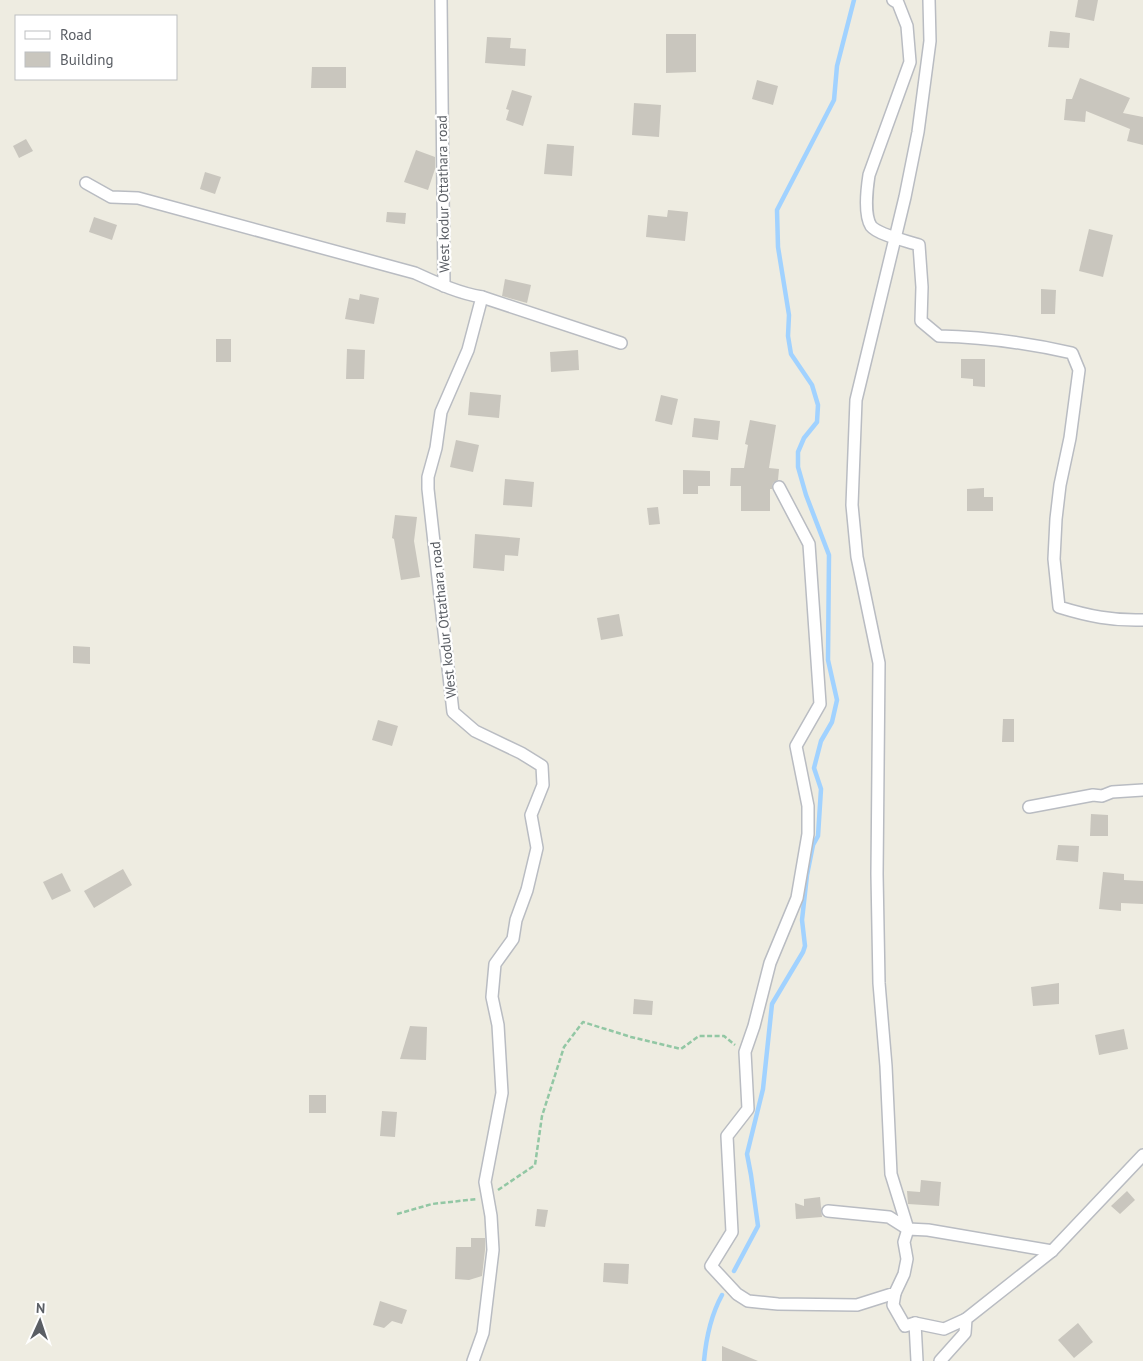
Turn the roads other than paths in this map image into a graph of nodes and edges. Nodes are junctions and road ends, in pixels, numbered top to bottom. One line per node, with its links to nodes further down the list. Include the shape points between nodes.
1 (441, 0): 6 (street, West kodur Ottathara road)
2 (893, 0): 5 (street, via 898,3 907,26 910,62 869,175 867,210 872,226)
3 (929, 0): 5 (street, via 930,41 918,132)
4 (86, 183): 6 (street, via 111,197 138,198 415,273)
5 (895, 237): 10 (street, via 919,245 921,321 938,336 973,336 1072,353 1079,370 1060,485 1054,559 1059,607 1090,616); 15 (street, via 856,400 852,505 857,557 879,662 877,874 880,983 891,1174)
6 (444, 286): 7 (street, West kodur Ottathara road)
7 (482, 297): 8 (street); 20 (street, West kodur Ottathara road, via 468,350 442,412 428,477 453,712 475,731 542,766 543,785 531,815 537,848 527,890 513,939 495,964 492,997 498,1025 502,1093 485,1182 493,1250 483,1333)
8 (621, 343)
9 (780, 487): 17 (street, via 809,544 820,704 796,746 808,806 808,834 797,898 770,963 744,1052 748,1109 727,1136 732,1232 711,1266 737,1294 748,1300 857,1305)
10 (1143, 620)
11 (1143, 790): 12 (street, via 1112,792)
12 (1029, 807)
13 (1143, 1155): 16 (street)
14 (828, 1211): 15 (street, via 889,1218)
15 (908, 1229): 16 (street); 17 (street, via 904,1242 907,1259 904,1274)
16 (1052, 1252): 18 (street)
17 (895, 1293): 19 (street, via 893,1305 905,1326)
18 (966, 1319): 19 (street, via 944,1329); 22 (street, via 965,1333)
19 (915, 1323): 21 (street)
20 (472, 1361)
21 (917, 1361)
22 (940, 1361)

